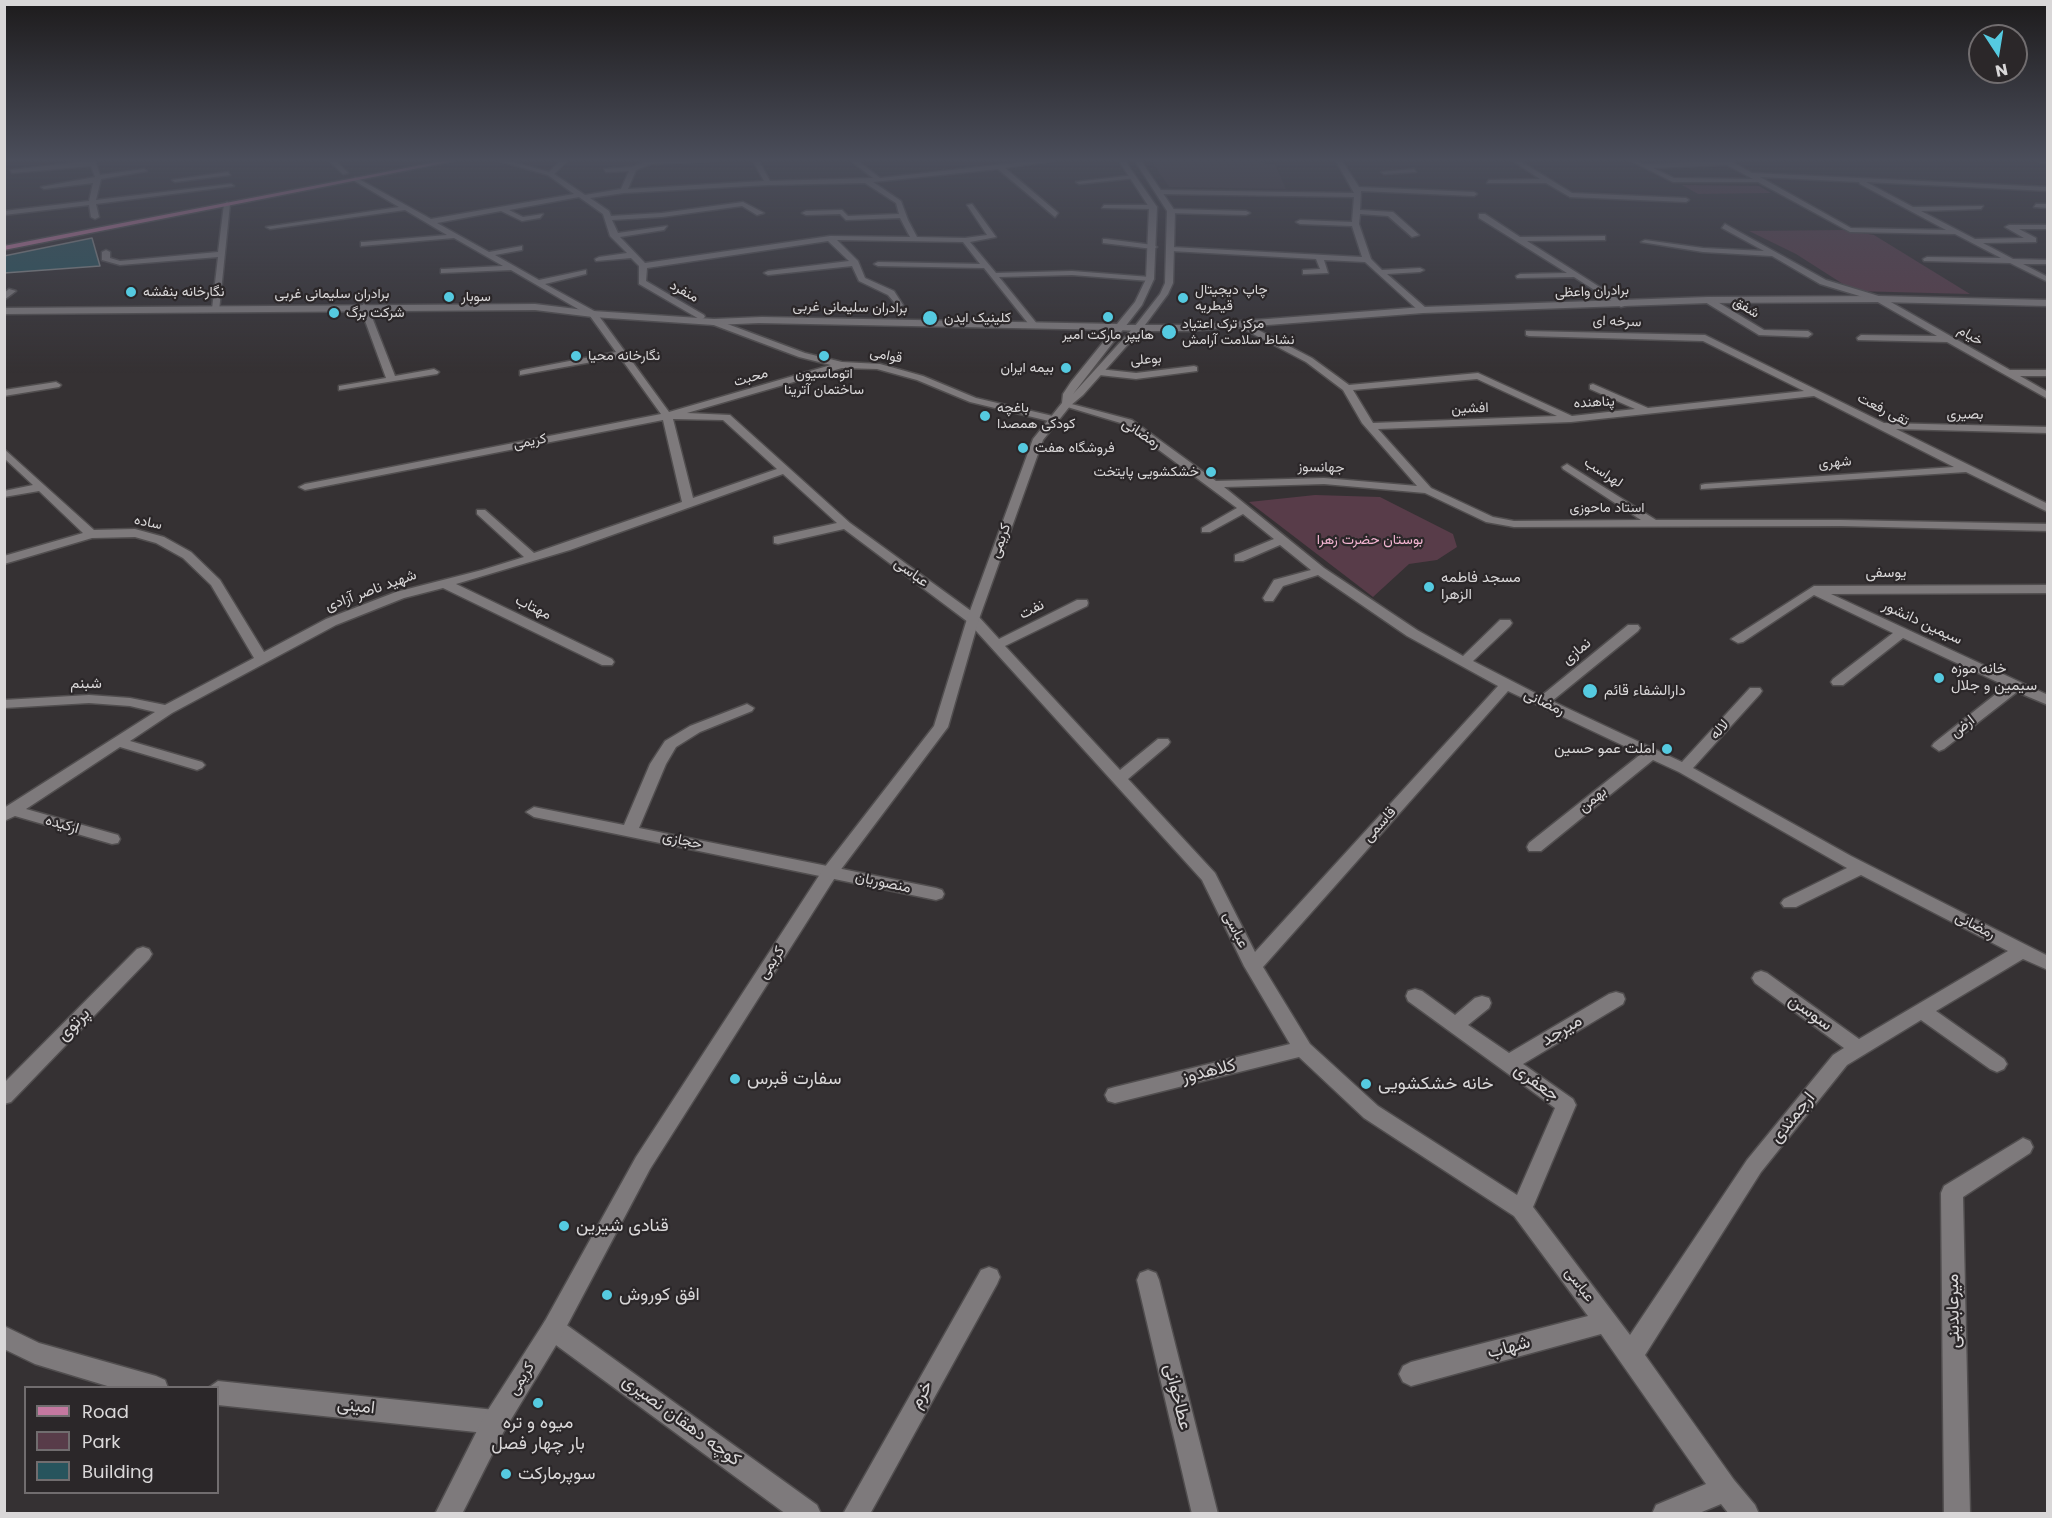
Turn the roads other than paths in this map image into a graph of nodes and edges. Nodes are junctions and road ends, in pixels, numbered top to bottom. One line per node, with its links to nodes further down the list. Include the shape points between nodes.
1 (46, 232): 24 (main road)
2 (86, 232): 33 (main road)
3 (224, 232): 36 (street)
4 (448, 232): 19 (street)
5 (613, 232): 20 (street, منفرد)
6 (640, 232): 20 (street)
7 (911, 232): 25 (street)
8 (988, 232): 26 (street, via 992,237)
9 (1153, 232): 31 (street, کریمی)
10 (1171, 232): 34 (street, کریمی)
11 (1358, 232): 43 (street)
12 (1411, 232): 18 (street)
13 (1507, 232): 23 (street)
14 (1735, 232): 38 (street)
15 (1947, 232): 16 (street)
16 (1955, 232): 27 (street)
17 (2018, 232): 27 (street, via 2034,240)
18 (1415, 235)
19 (456, 236): 30 (street); 37 (street)
20 (614, 236): 39 (street, منفرد)
21 (830, 238): 25 (street); 46 (street); 48 (street)
22 (1602, 238): 23 (street)
23 (1519, 239): 59 (street)
24 (4, 240)
25 (915, 240): 26 (street)
26 (965, 240): 49 (street)
27 (1971, 240): 44 (street)
28 (1106, 241): 31 (street)
29 (1645, 242): 38 (street)
30 (364, 244)
31 (1153, 247): 60 (street, کریمی)
32 (519, 248): 37 (street)
33 (4, 249)
34 (1171, 249): 40 (street); 83 (street, کریمی, via 1169,283)
35 (106, 252): 36 (street, via 106,260 120,263)
36 (222, 254): 71 (street)
37 (488, 254): 50 (street)
38 (1774, 254): 65 (street, via 1823,282)
39 (633, 255): 41 (street); 48 (street, منفرد)
40 (1319, 257): 43 (street); 54 (street, via 1325,271)
41 (599, 259)
42 (1927, 259): 44 (street)
43 (1367, 260): 55 (street)
44 (2011, 262): 45 (street); 61 (street)
45 (2048, 262)
46 (855, 263): 56 (street); 69 (street, via 862,279 891,293)
47 (878, 264): 49 (street)
48 (644, 266): 75 (street, منفرد, via 642,282)
49 (986, 266): 57 (street)
50 (513, 268): 52 (street); 62 (street)
51 (1420, 270): 55 (street)
52 (444, 271)
53 (583, 272): 62 (street)
54 (1306, 272)
55 (1381, 272): 72 (street)
56 (768, 273)
57 (993, 275): 60 (street, via 1072,273); 80 (street)
58 (1520, 276): 59 (street)
59 (1576, 276): 68 (street)
60 (1150, 279): 82 (street, کریمی, via 1139,303)
61 (2048, 280)
62 (538, 283): 74 (street)
63 (12, 291): 64 (street)
64 (4, 298)
65 (1879, 299): 66 (street, برادران واعظی); 67 (street, برادران واعظی); 88 (street, خیام)
66 (1708, 300): 68 (street, برادران واعظی); 85 (street, شفق, via 1762,333)
67 (2048, 303)
68 (1624, 304): 72 (street, برادران واعظی)
69 (899, 305)
70 (364, 307): 71 (street, برادران سلیمانی غربی); 74 (street, برادران سلیمانی غربی, via 535,307); 98 (street)
71 (216, 309): 73 (street, برادران سلیمانی غربی)
72 (1423, 310): 79 (street, برادران واعظی)
73 (4, 311)
74 (593, 314): 76 (street, برادران سلیمانی غربی); 90 (street)
75 (701, 317): 76 (street, برادران سلیمانی غربی); 77 (street, برادران سلیمانی غربی)
76 (658, 318): 78 (street, برادران سلیمانی غربی)
77 (762, 320): 78 (street, برادران سلیمانی غربی); 80 (street, برادران سلیمانی غربی)
78 (714, 322): 91 (street, قوامی, via 793,352)
79 (1241, 324): 83 (street, برادران واعظی); 102 (street, استاد ماحوزی, via 1309,360)
80 (1034, 325): 81 (street, برادران سلیمانی غربی)
81 (1062, 326): 82 (street, برادران سلیمانی غربی); 89 (street)
82 (1118, 327): 83 (street, برادران واعظی); 89 (street, کریمی)
83 (1138, 328): 94 (street, کریمی)
84 (1529, 333): 86 (street, سرخه ای)
85 (1808, 334)
86 (1705, 338): 104 (street, تقی رفعت)
87 (1861, 338): 88 (street)
88 (1949, 339): 95 (street, خیام)
89 (1097, 343): 106 (street, کریمی)
90 (621, 354): 96 (street); 108 (street)
91 (842, 365): 108 (street, محبت); 109 (street, قوامی, via 877,366 920,378 973,400)
92 (1194, 369): 94 (street, بوعلی, via 1136,376)
93 (434, 372): 98 (street)
94 (1100, 372): 106 (street, کریمی)
95 (2006, 372): 97 (street); 105 (street, خیام)
96 (524, 373)
97 (2048, 374)
98 (391, 379): 101 (street)
99 (56, 384): 103 (street)
100 (1593, 387): 107 (street)
101 (342, 388)
102 (1347, 388): 110 (street, پناهنده, via 1478,376); 111 (street, استاد ماحوزی)
103 (4, 393)
104 (1815, 393): 107 (street, پناهنده); 112 (street, تقی رفعت)
105 (2048, 396)
106 (1066, 404): 109 (street, کریمی); 118 (street, رمضانی, via 1128,422)
107 (1650, 412): 110 (street, پناهنده)
108 (667, 416): 117 (street, عباسی, via 726,417); 120 (street, کریمی); 124 (street)
109 (1053, 419): 144 (street, کریمی, via 1038,439)
110 (1571, 419): 111 (street, افشین)
111 (1370, 426): 122 (street, استاد ماحوزی)
112 (1881, 426): 113 (street, بصیری); 116 (street, تقی رفعت)
113 (2048, 430)
114 (7, 457): 119 (street)
115 (1567, 467): 128 (street, لهراسب)
116 (1968, 469): 121 (street, شهری); 126 (street, تقی رفعت)
117 (783, 470): 124 (street, شهید ناصر آزادی); 129 (street, عباسی)
118 (1214, 484): 122 (street, جهانسوز, via 1324,481); 125 (street, رمضانی)
119 (41, 487): 123 (street); 132 (street)
120 (305, 487)
121 (1705, 487)
122 (1428, 490): 128 (street, استاد ماحوزی, via 1502,523)
123 (4, 494)
124 (688, 502): 135 (street, شهید ناصر آزادی)
125 (1244, 509): 131 (street); 134 (street, رمضانی)
126 (2048, 509)
127 (482, 512): 135 (street)
128 (1653, 523): 130 (street, استاد ماحوزی)
129 (846, 525): 133 (street); 144 (street, عباسی)
130 (2048, 528)
131 (1206, 530)
132 (91, 534): 137 (street, ساده); 150 (street, ساده, via 135,534 160,540 187,555 216,583)
133 (778, 540)
134 (1281, 540): 136 (street); 138 (street, رمضانی)
135 (532, 558): 139 (street, شهید ناصر آزادی)
136 (1239, 558)
137 (4, 560)
138 (1320, 571): 142 (street, via 1278,583); 152 (street, رمضانی, via 1412,633)
139 (445, 584): 150 (street, شهید ناصر آزادی, via 365,608); 151 (street, مهتاب)
140 (2048, 589): 141 (street, یوسفی)
141 (1814, 591): 147 (street, سیمین دانشور); 148 (street)
142 (1269, 598)
143 (1082, 603): 149 (street, نفت)
144 (973, 619): 149 (street, عباسی); 175 (street, کریمی, via 941,727)
145 (1505, 623): 152 (street)
146 (1633, 627): 158 (street, نمازی)
147 (1902, 632): 153 (street); 155 (street, سیمین دانشور)
148 (1738, 639)
149 (996, 646): 168 (street, عباسی)
150 (261, 657): 161 (street, شهید ناصر آزادی)
151 (607, 662)
152 (1464, 662): 154 (street, رمضانی)
153 (1838, 682)
154 (1506, 685): 158 (street, رمضانی); 181 (street, قاسمی)
155 (2015, 686): 157 (street, سیمین دانشور); 164 (street, ارض)
156 (1755, 692): 167 (street, لاله)
157 (2048, 701)
158 (1543, 702): 165 (street, رمضانی)
159 (4, 704): 161 (street, شبنم, via 89,699)
160 (747, 708): 171 (street, via 670,744)
161 (167, 710): 162 (street, شهید ناصر آزادی)
162 (118, 742): 166 (street); 170 (street, شهید ناصر آزادی)
163 (1163, 742): 168 (street)
164 (1939, 746)
165 (1651, 753): 167 (street, رمضانی); 173 (street, بهمن)
166 (197, 765)
167 (1684, 769): 174 (street, رمضانی)
168 (1119, 778): 181 (street, عباسی, via 1209,877)
169 (534, 812): 171 (street, حجازی)
170 (9, 813): 172 (street, ارکیده)
171 (630, 830): 175 (street, حجازی)
172 (112, 839)
173 (1535, 847)
174 (1862, 868): 177 (street); 178 (street, رمضانی)
175 (830, 872): 176 (street, منصوریان); 199 (street, کریمی, via 643,1163)
176 (936, 894)
177 (1790, 903)
178 (2022, 951): 180 (street, رمضانی); 186 (street, ارجمندی)
179 (143, 954): 193 (street, پرتوی)
180 (2048, 964)
181 (1253, 966): 188 (street, عباسی)
182 (1761, 978): 189 (street, سوسن)
183 (1415, 996): 187 (street, جعفری)
184 (1616, 999): 190 (street, میرجد)
185 (1482, 1003): 187 (street)
186 (1922, 1011): 189 (street, ارجمندی); 191 (street)
187 (1455, 1025): 190 (street, جعفری)
188 (1304, 1049): 192 (street, کلاهدوز); 195 (street, عباسی, via 1371,1112)
189 (1859, 1049): 201 (street, ارجمندی, via 1840,1060 1754,1166)
190 (1508, 1063): 195 (street, جعفری, via 1566,1105)
191 (1997, 1064)
192 (1115, 1095)
193 (4, 1096)
194 (2023, 1147): 213 (street, میرعابدینی, via 1952,1193)
195 (1522, 1209): 198 (street, عباسی)
196 (989, 1277): 209 (street, خرم)
197 (1148, 1280): 210 (street, عطاخوانی)
198 (1606, 1322): 201 (street, عباسی); 202 (street, شهاب)
199 (553, 1329): 205 (street, کریمی); 208 (street, کوچه دهقان نصیری)
200 (4, 1338): 203 (street, via 36,1353)
201 (1631, 1355): 206 (street, عباسی)
202 (1411, 1374)
203 (149, 1386)
204 (219, 1393): 205 (street, امینی)
205 (495, 1422): 207 (street, کریمی)
206 (1725, 1489): 211 (street); 212 (street, عباسی)
207 (448, 1514)
208 (808, 1514)
209 (856, 1514)
210 (1205, 1514)
211 (1665, 1514)
212 (1746, 1514)
213 (1957, 1514)

